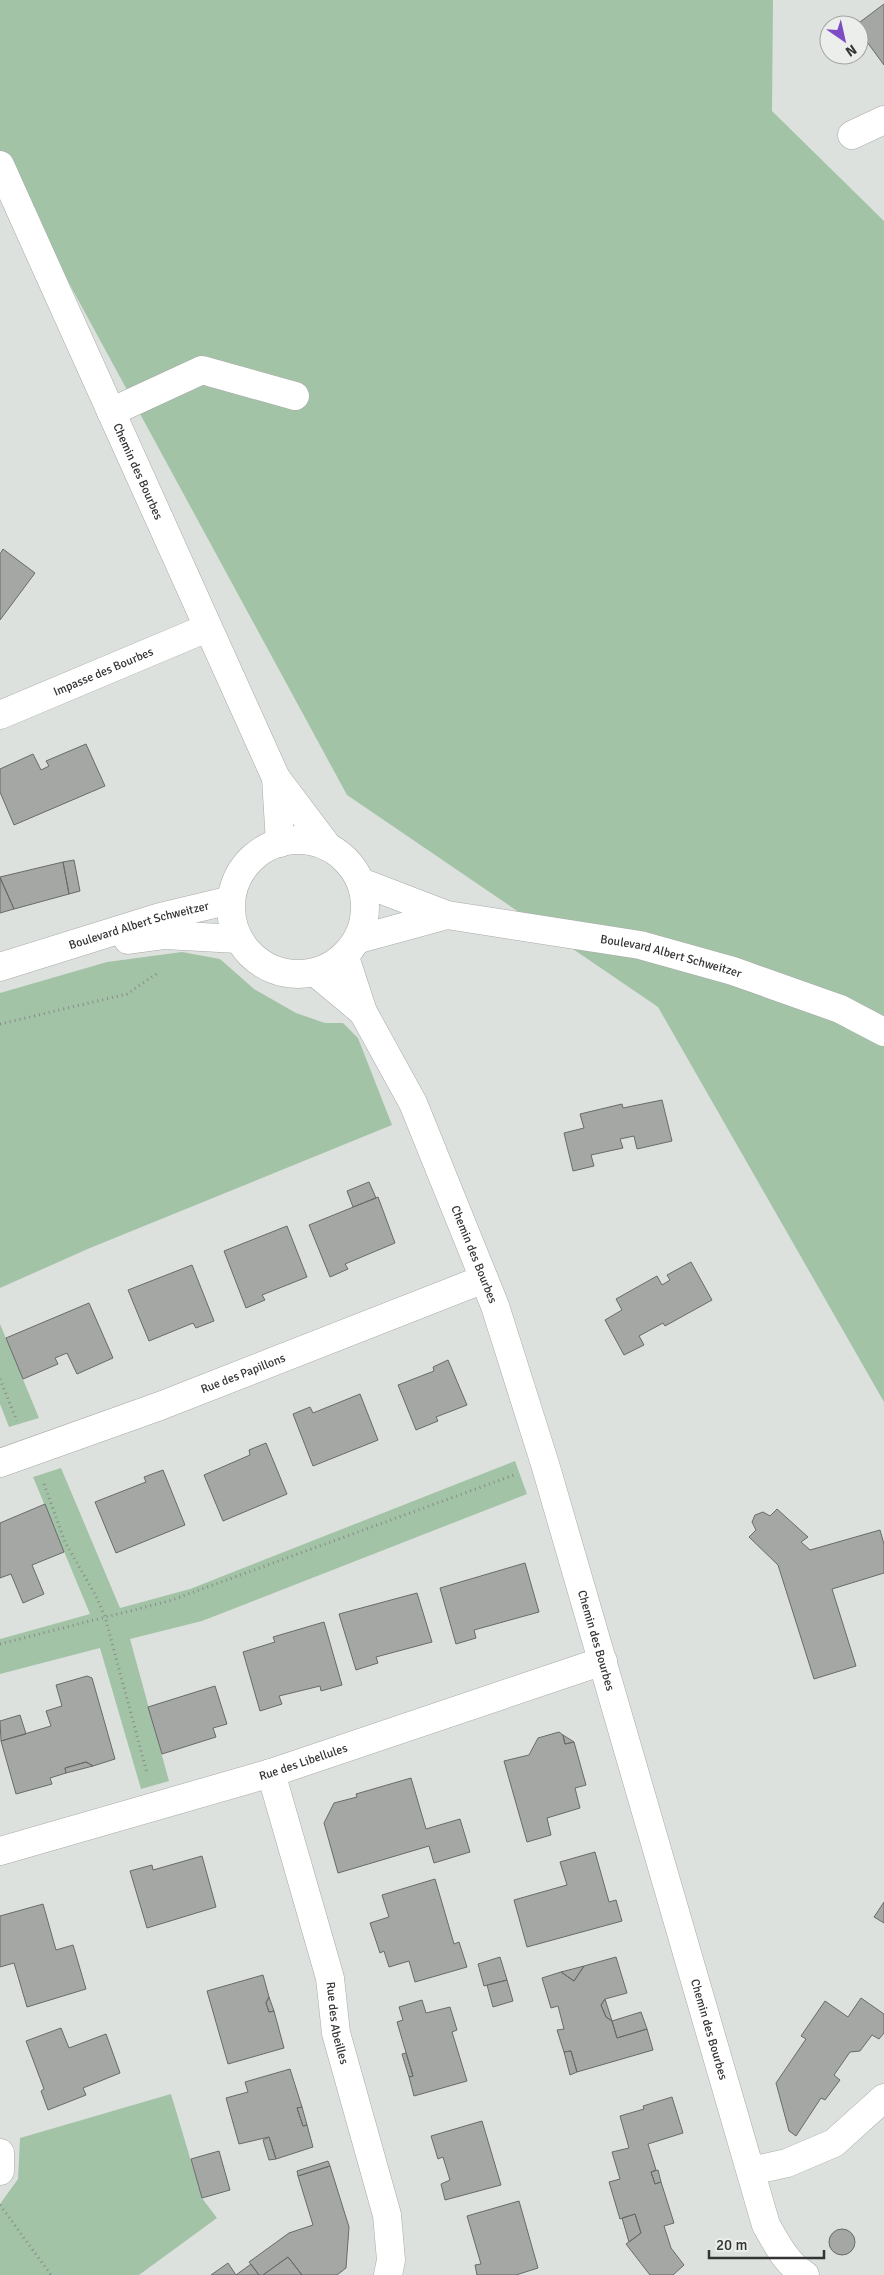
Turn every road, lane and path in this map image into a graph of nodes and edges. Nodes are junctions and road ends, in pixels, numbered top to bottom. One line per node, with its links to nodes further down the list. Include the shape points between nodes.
1 (884, 120): 2 (street)
2 (852, 135)
3 (0, 165): 5 (street, Chemin des Bourbes)
4 (295, 396): 5 (street, via 202,370)
5 (111, 412): 6 (street, Chemin des Bourbes)
6 (207, 628): 7 (street, Impasse des Bourbes); 8 (street, Chemin des Bourbes)
7 (0, 715)
8 (276, 778): 9 (street, Chemin des Bourbes); 10 (street, Chemin des Bourbes)
9 (280, 843): 10 (street, via 304,840); 12 (street, via 256,855 239,875)
10 (328, 847): 11 (street, via 348,861)
11 (361, 882): 13 (street, Boulevard Albert Schweitzer); 15 (street, via 366,910)
12 (231, 900): 14 (street, via 232,920); 16 (street, Boulevard Albert Schweitzer, via 160,917)
13 (447, 915): 15 (street, Boulevard Albert Schweitzer); 22 (street, Boulevard Albert Schweitzer, via 640,945 733,971 840,1009)
14 (238, 939): 16 (street, Boulevard Albert Schweitzer, via 165,935); 19 (street, via 258,962 286,974)
15 (352, 948): 19 (street); 20 (street, Chemin des Bourbes)
16 (48, 952): 17 (street, Boulevard Albert Schweitzer)
17 (0, 967)
18 (166, 967): 21 (path, via 126,994)
19 (316, 973): 20 (street, Chemin des Bourbes)
20 (363, 1012): 23 (street, Chemin des Bourbes, via 414,1103)
21 (0, 1024)
22 (884, 1032)
23 (484, 1279): 25 (street, Rue des Papillons, via 160,1406); 27 (street, Chemin des Bourbes)
24 (0, 1379): 25 (path)
25 (26, 1454): 26 (street, Rue des Papillons); 28 (path, via 47,1489 65,1542)
26 (0, 1463)
27 (545, 1464): 28 (path, via 196,1592); 30 (street, Chemin des Bourbes)
28 (105, 1617): 29 (path); 32 (path, via 149,1781)
29 (0, 1644)
30 (603, 1661): 31 (street, Rue des Libellules); 37 (street, Chemin des Bourbes)
31 (270, 1773): 32 (street, Rue des Libellules); 40 (street, Rue des Abeilles, via 330,1978 336,2033 386,2215 391,2260)
32 (163, 1804): 33 (street, Rue des Libellules)
33 (0, 1851)
34 (884, 2098): 37 (street, via 834,2144 787,2163)
35 (0, 2153): 36 (street)
36 (0, 2171)
37 (751, 2171): 41 (street, Chemin des Bourbes, via 766,2225 782,2252)
38 (0, 2204): 39 (path)
39 (51, 2275)
40 (388, 2275)
41 (805, 2275)

